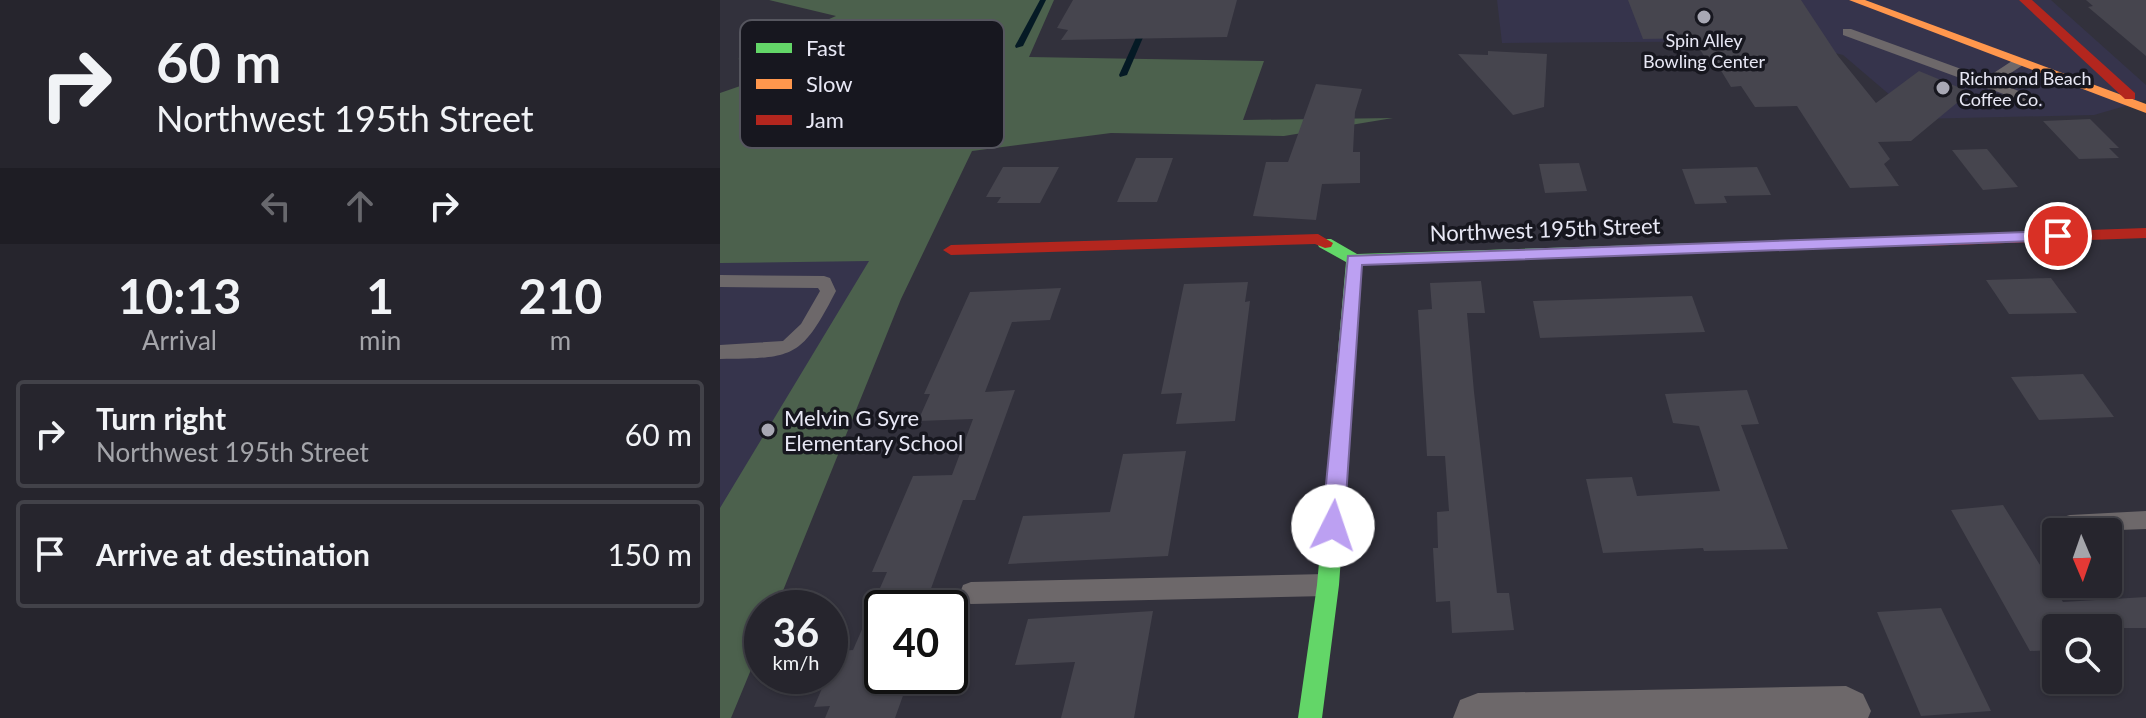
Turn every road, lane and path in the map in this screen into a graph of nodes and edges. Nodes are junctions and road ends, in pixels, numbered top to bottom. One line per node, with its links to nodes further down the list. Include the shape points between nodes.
1 (1855, 0): 5 (street)
2 (2031, 13): 9 (street)
3 (1847, 32): 7 (lane)
4 (2009, 39): 5 (street)
5 (1985, 49): 6 (street)
6 (2019, 62): 7 (lane); 9 (street)
7 (1989, 82): 8 (lane)
8 (2033, 100)
9 (2146, 109)
10 (2146, 233): 12 (street, Northwest 195th Street)
11 (951, 250): 12 (street, via 1318,239)
12 (1354, 260): 17 (street)
13 (720, 281): 14 (lane, via 808,280 824,282 828,291 804,339 783,350)
14 (720, 352)
15 (2146, 520): 16 (lane)
16 (2122, 521)
17 (1328, 585): 18 (lane); 21 (street)
18 (971, 593)
19 (1846, 711): 20 (street)
20 (1586, 717): 22 (street)
21 (1310, 718)
22 (1478, 718)

